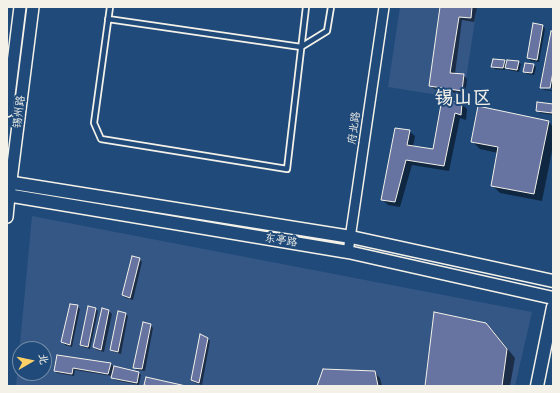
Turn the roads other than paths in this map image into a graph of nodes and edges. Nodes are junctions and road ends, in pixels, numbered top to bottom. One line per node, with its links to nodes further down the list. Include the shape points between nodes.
1 (20, 7): 9 (street, 锡州路)
2 (33, 7): 10 (street, 锡州路)
3 (110, 7): 7 (lane)
4 (306, 7): 8 (lane)
5 (331, 7): 8 (lane, via 327,31)
6 (384, 7): 13 (street, 府北路)
7 (108, 19): 8 (lane); 8 (lane, via 94,123 101,139 287,169)
8 (301, 48)
9 (7, 111)
10 (9, 182): 11 (street, 锡州路); 13 (main road, 东亭路)
11 (8, 196): 12 (street, 锡州路); 14 (main road, 东亭路)
12 (7, 217)
13 (351, 237): 14 (street, 府北路); 15 (main road, 东亭路)
14 (348, 252): 16 (main road, 东亭路)
15 (553, 281)
16 (553, 298)
17 (553, 307): 18 (main road)
18 (537, 386)

